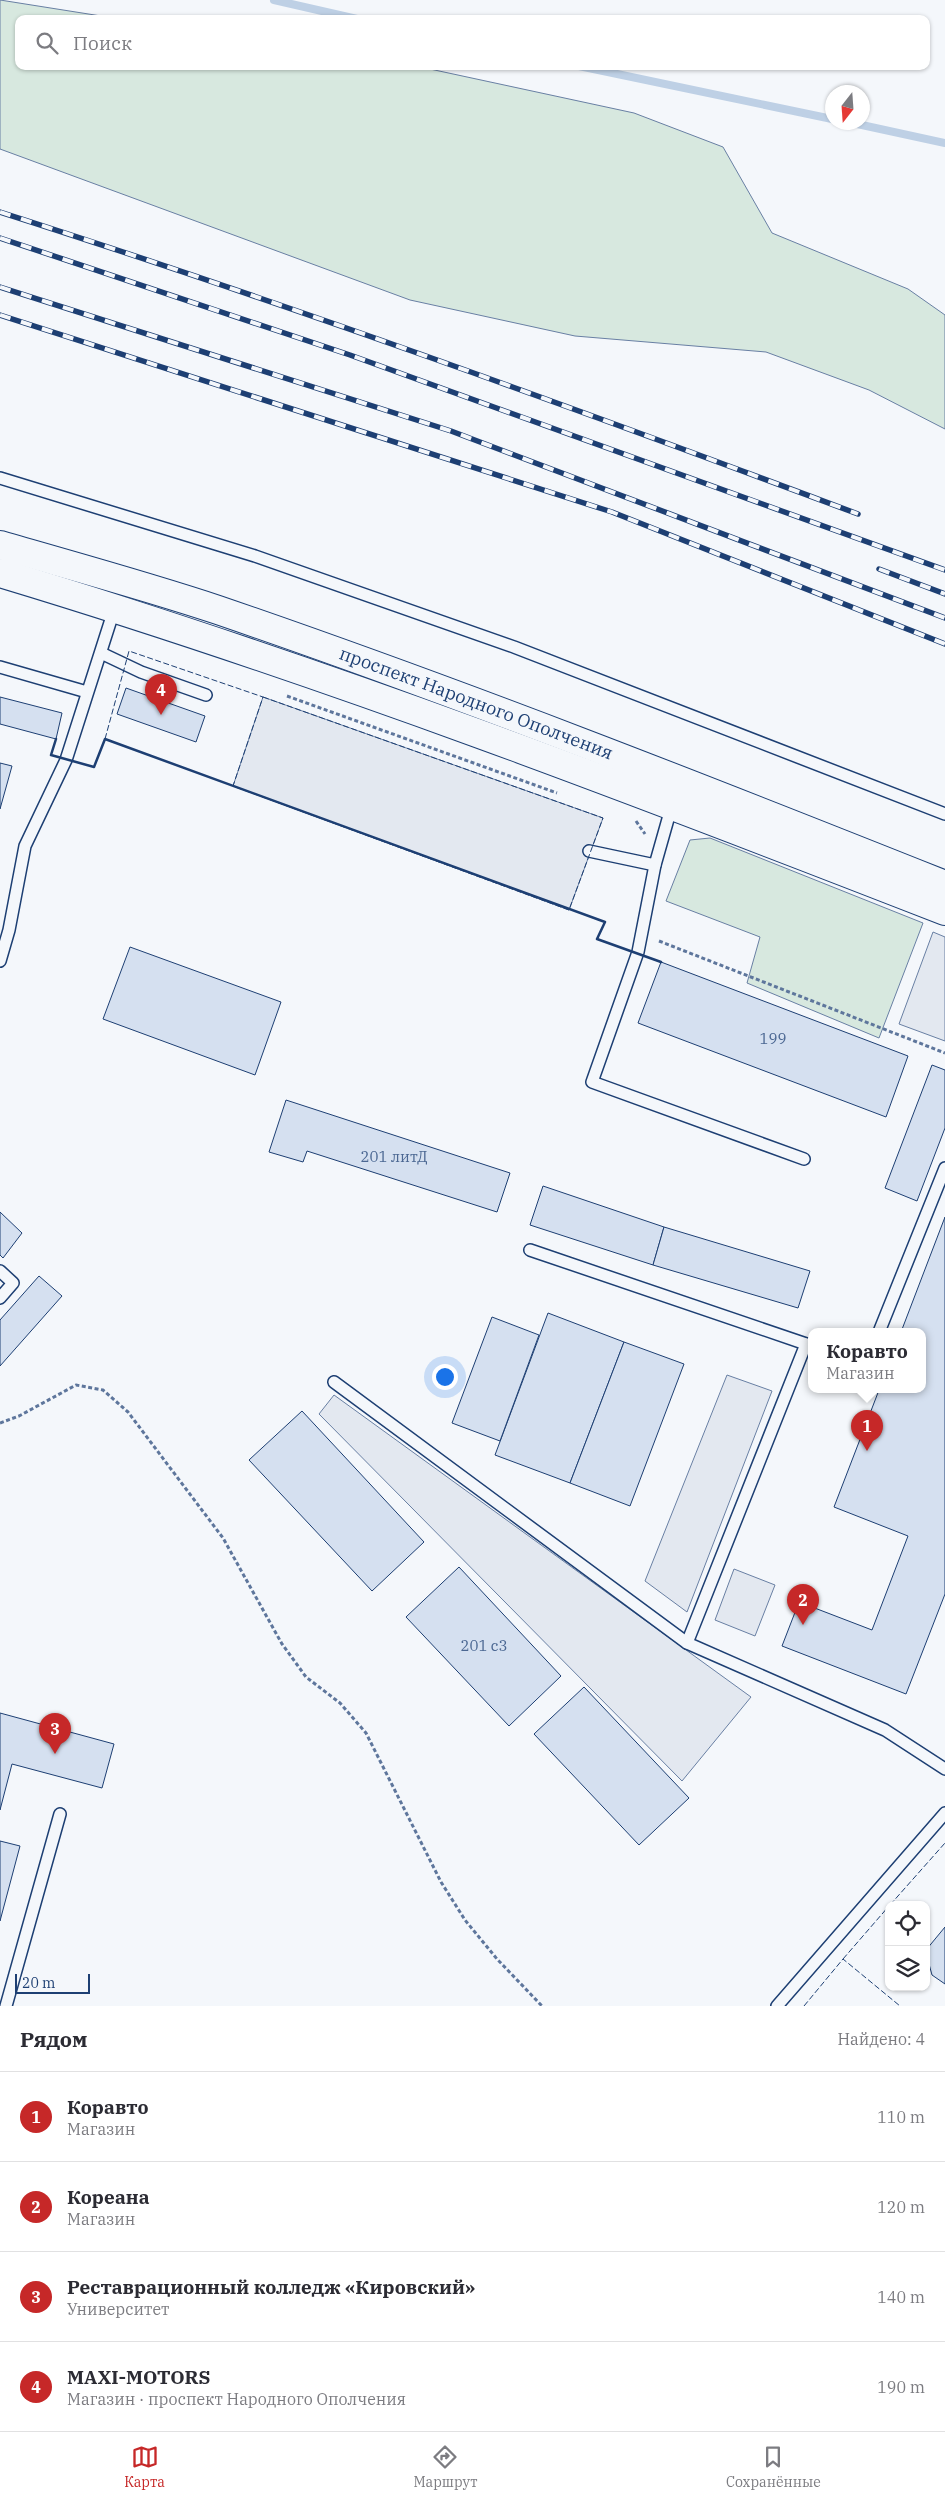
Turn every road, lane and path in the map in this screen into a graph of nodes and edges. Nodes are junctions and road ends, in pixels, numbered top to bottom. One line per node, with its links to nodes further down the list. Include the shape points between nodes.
1 (0, 478): 12 (lane, via 255,556 514,647)
2 (0, 545): 10 (main road, проспект Народного Ополчения, via 215,610 383,668)
3 (0, 573): 4 (main road, проспект Народного Ополчения)
4 (115, 608): 5 (lane); 10 (main road, проспект Народного Ополчения)
5 (101, 653): 7 (lane); 9 (lane, via 140,672)
6 (0, 667): 7 (lane)
7 (87, 692): 20 (lane, via 66,760 25,846)
8 (284, 695): 11 (path)
9 (206, 696)
10 (676, 792): 16 (lane); 17 (main road, проспект Народного Ополчения); 18 (main road, проспект Народного Ополчения)
11 (562, 795)
12 (945, 814)
13 (627, 818): 14 (path)
14 (636, 822)
15 (589, 851): 16 (lane)
16 (655, 865): 19 (lane)
17 (945, 885)
18 (945, 911)
19 (641, 934): 21 (path); 22 (lane, via 638,952 592,1082)
20 (0, 961)
21 (945, 1053)
22 (804, 1160)
23 (945, 1168): 27 (lane)
24 (530, 1250): 28 (lane)
25 (0, 1272): 26 (lane, via 12,1284)
26 (0, 1298)
27 (881, 1328)
28 (808, 1345)
29 (808, 1347): 32 (lane)
30 (334, 1382): 32 (lane)
31 (0, 1423): 37 (path, via 76,1385 103,1390 128,1412 222,1538 296,1664 306,1677 340,1703 366,1733 441,1882 465,1920)
32 (687, 1642): 33 (lane, via 885,1730)
33 (945, 1769)
34 (945, 1813): 38 (lane)
35 (60, 1814): 36 (lane)
36 (6, 2006)
37 (542, 2006)
38 (777, 2006)

